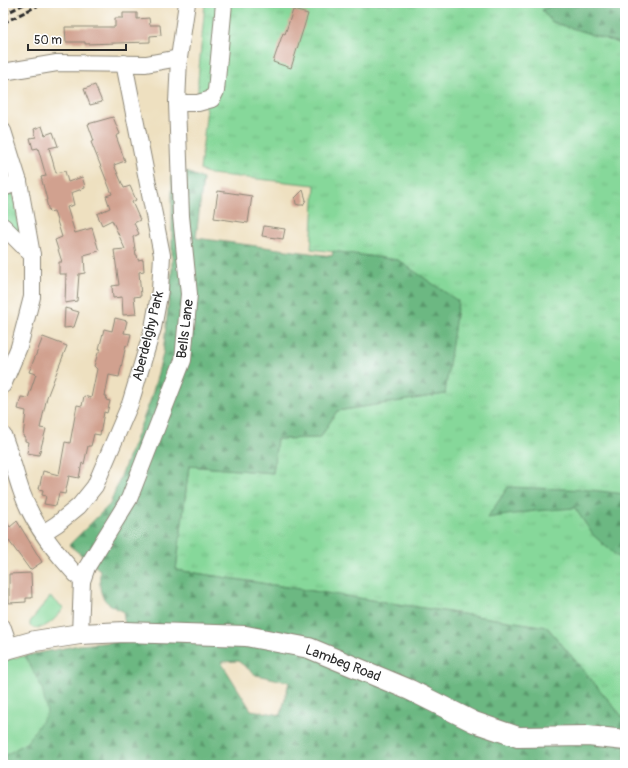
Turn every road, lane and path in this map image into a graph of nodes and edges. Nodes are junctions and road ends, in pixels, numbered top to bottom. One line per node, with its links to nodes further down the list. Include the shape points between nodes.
1 (187, 3): 3 (street, Bells Lane)
2 (224, 3): 6 (street, via 216,91 212,99 207,101)
3 (180, 55): 4 (street, via 146,64); 6 (street, Bells Lane)
4 (124, 63): 5 (street, via 57,63); 14 (street, Aberdelghy Park, via 162,255 160,290 130,404 95,486 79,506)
5 (3, 72)
6 (177, 103): 15 (street, Bells Lane, via 181,216 189,294 183,360 129,499 87,567)
7 (3, 131): 8 (street)
8 (19, 182): 9 (street); 11 (street)
9 (3, 188)
10 (3, 226): 11 (street)
11 (32, 255): 12 (street, via 32,297 19,347)
12 (3, 385)
13 (3, 435): 14 (street, via 22,495)
14 (43, 533): 15 (street, via 60,559)
15 (82, 581): 17 (street, Bells Lane)
16 (3, 628): 18 (street)
17 (80, 634): 18 (main road, Lambeg Road, via 35,641); 19 (main road, Lambeg Road, via 125,632 246,636 309,648 410,690 474,722 518,737 588,736)
18 (6, 649)
19 (625, 740)

